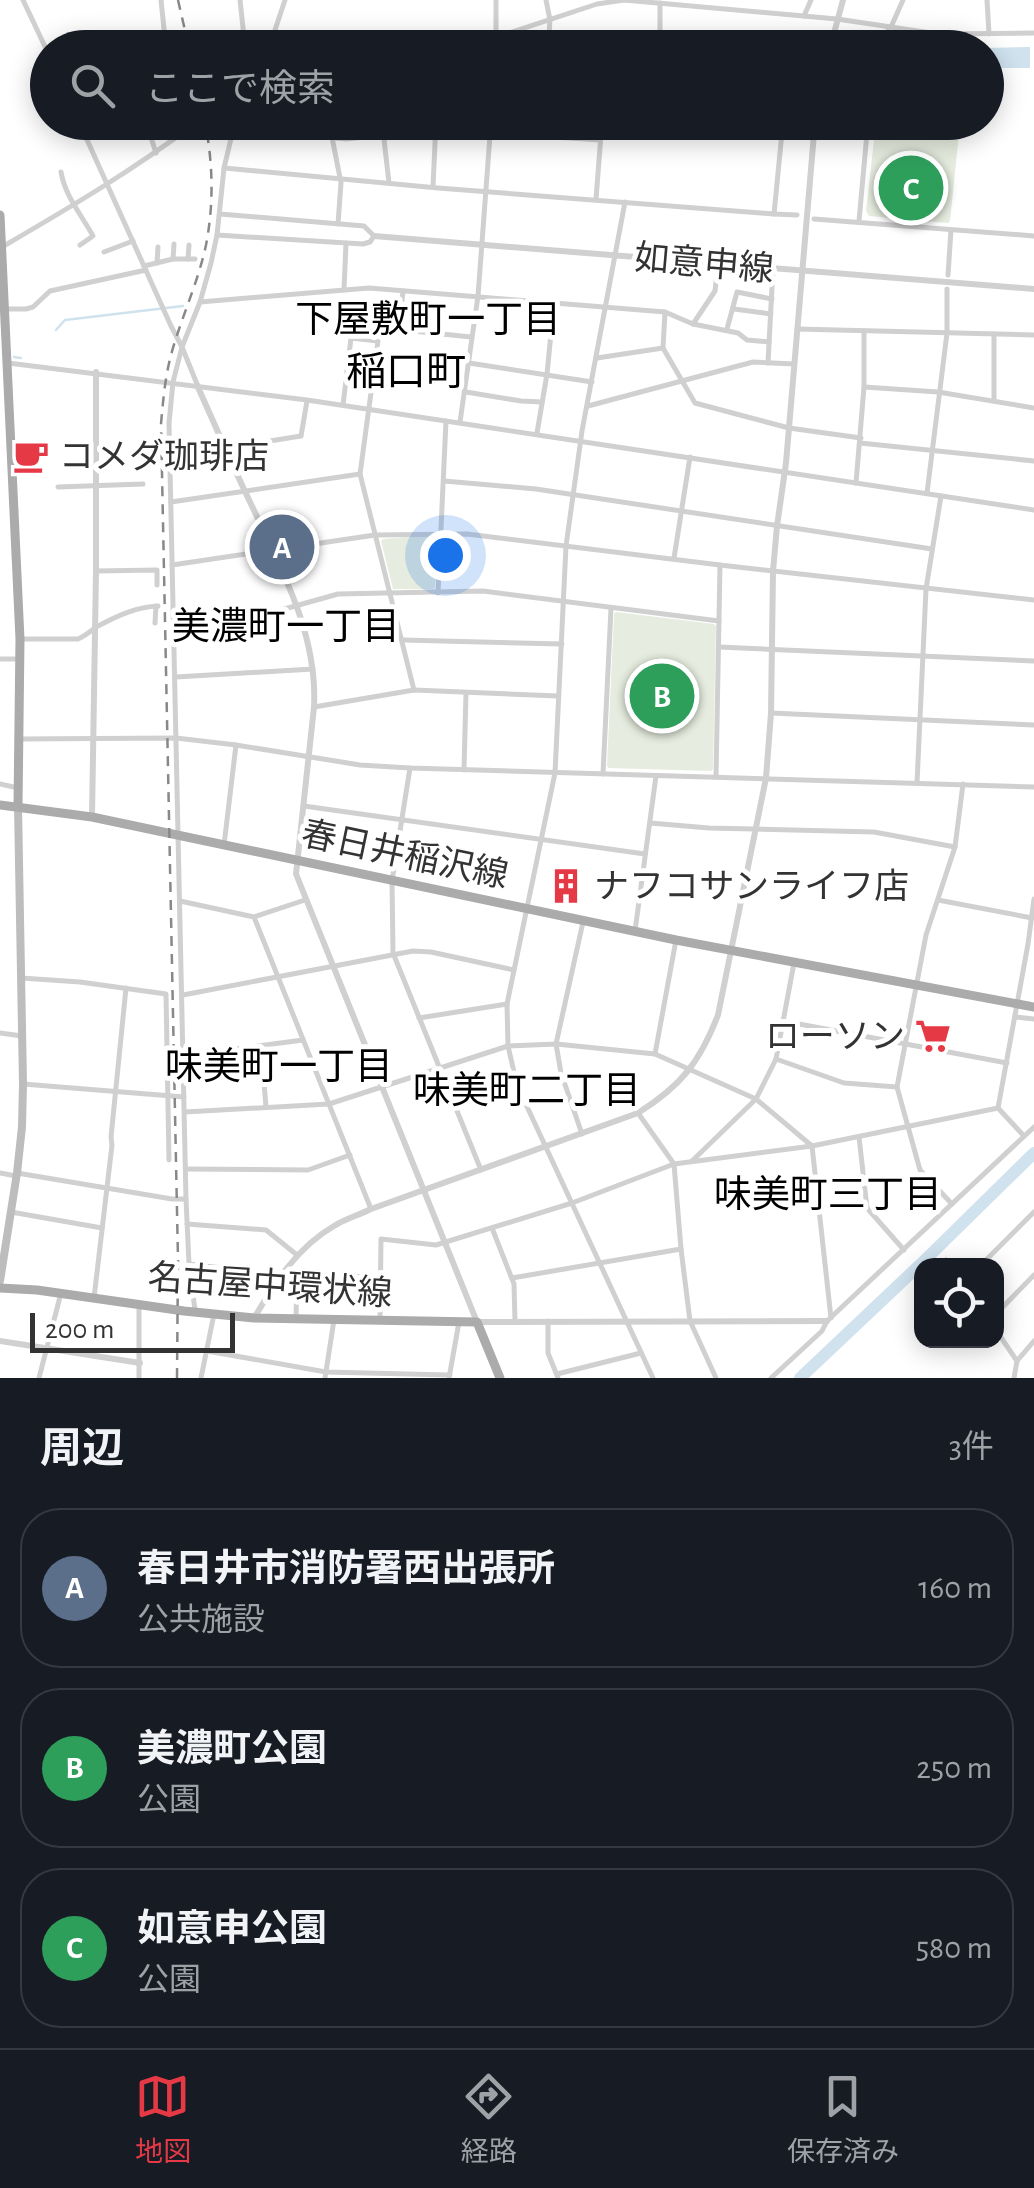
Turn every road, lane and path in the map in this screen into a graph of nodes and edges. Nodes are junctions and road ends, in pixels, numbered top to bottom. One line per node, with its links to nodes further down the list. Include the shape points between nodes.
1 (23, 0): 19 (street)
2 (161, 0): 20 (street)
3 (240, 0): 21 (street)
4 (285, 0): 22 (street)
5 (496, 0): 23 (street)
6 (546, 0): 17 (street)
7 (750, 0): 14 (street)
8 (811, 0): 15 (street)
9 (843, 0): 16 (street)
10 (903, 0): 18 (street)
11 (987, 0): 30 (street)
12 (660, 2): 13 (street); 17 (street, via 598,4); 26 (street)
13 (707, 4): 14 (street)
14 (750, 11): 15 (street)
15 (804, 16): 16 (street)
16 (838, 19): 18 (street); 27 (street)
17 (550, 20): 24 (street); 25 (street)
18 (890, 27): 28 (street); 29 (street)
19 (37, 30)
20 (164, 30)
21 (243, 30)
22 (276, 30)
23 (497, 30)
24 (519, 30)
25 (549, 30)
26 (660, 30)
27 (835, 30)
28 (889, 30)
29 (911, 30)
30 (989, 30)
31 (1034, 33): 32 (street)
32 (1004, 34)
33 (87, 140): 50 (street)
34 (152, 140): 45 (street)
35 (174, 140): 45 (street)
36 (231, 140): 46 (street)
37 (332, 140): 48 (street)
38 (384, 140): 49 (street)
39 (435, 140): 51 (street)
40 (490, 140): 52 (street)
41 (600, 140): 53 (street)
42 (782, 140): 57 (street)
43 (813, 140): 82 (street)
44 (866, 140): 61 (street)
45 (156, 154): 50 (street)
46 (224, 168): 48 (street); 56 (street)
47 (60, 172): 55 (street)
48 (340, 178): 49 (street); 62 (street)
49 (388, 183): 51 (street)
50 (108, 185): 55 (street); 67 (street)
51 (433, 186): 52 (street)
52 (487, 191): 53 (street); 71 (street)
53 (596, 200): 54 (street)
54 (626, 202): 57 (street); 76 (street)
55 (76, 204): 69 (street, via 92,236); 74 (street)
56 (220, 214): 62 (street); 64 (street)
57 (774, 214): 59 (street)
58 (0, 215): 74 (main road)
59 (798, 215)
60 (814, 219): 61 (street)
61 (859, 221): 63 (street)
62 (338, 224): 65 (street, via 364,226)
63 (951, 230): 66 (street); 83 (street)
64 (218, 235): 68 (street); 90 (street)
65 (374, 236): 68 (street, via 363,244); 71 (street, 如意申線)
66 (1034, 236)
67 (133, 241): 75 (street); 80 (street)
68 (346, 243): 86 (street)
69 (80, 244)
70 (174, 244): 77 (street)
71 (484, 245): 76 (street, 如意申線); 88 (street)
72 (189, 246): 77 (street, via 192,259)
73 (158, 247): 78 (street)
74 (2, 248): 93 (main road)
75 (104, 252)
76 (616, 255): 79 (street, 如意申線); 92 (street)
77 (174, 259): 78 (street)
78 (158, 262): 80 (street)
79 (718, 265): 81 (street, 如意申線); 97 (street, via 715,291)
80 (145, 268): 93 (street, via 50,291 32,307); 106 (street)
81 (773, 268): 82 (street, 如意申線); 89 (street)
82 (802, 271): 85 (street, 如意申線); 99 (street)
83 (948, 276)
84 (947, 289): 101 (street)
85 (1034, 289)
86 (344, 290): 87 (street); 90 (street)
87 (403, 291): 88 (street); 104 (street, via 402,327)
88 (478, 296): 91 (street); 104 (street)
89 (772, 299): 94 (street, via 738,292); 96 (street)
90 (200, 302): 106 (street)
91 (554, 302): 92 (street); 115 (street)
92 (606, 307): 95 (street); 109 (street)
93 (2, 309): 108 (main road)
94 (734, 309): 96 (street); 98 (street)
95 (666, 312): 97 (street); 107 (street)
96 (771, 314): 105 (street)
97 (693, 324): 98 (street)
98 (727, 329): 105 (street)
99 (796, 329): 100 (street); 113 (street)
100 (864, 331): 101 (street); 120 (street)
101 (946, 333): 102 (street); 122 (street)
102 (994, 334): 103 (street); 124 (street)
103 (1034, 335)
104 (472, 337): 111 (street)
105 (769, 342): 112 (street)
106 (182, 348): 117 (street); 119 (street)
107 (663, 348): 109 (street); 116 (street)
108 (4, 349): 110 (main road)
109 (597, 358): 118 (street)
110 (8, 362): 114 (street); 177 (main road)
111 (469, 363): 115 (street); 121 (street)
112 (768, 363): 113 (street); 116 (street)
113 (794, 364): 132 (street)
114 (96, 372): 117 (street); 146 (street)
115 (548, 374): 118 (street); 125 (street)
116 (682, 381): 127 (street); 132 (street, via 695,404)
117 (174, 382): 119 (street); 151 (street)
118 (592, 382): 127 (street)
119 (197, 386): 123 (street); 136 (street)
120 (864, 387): 122 (street); 135 (street)
121 (465, 391): 125 (street); 131 (street)
122 (938, 392): 124 (street); 137 (street)
123 (307, 400): 126 (street); 136 (street, via 301,436)
124 (994, 401): 128 (street)
125 (542, 402): 133 (street)
126 (343, 405): 129 (street); 129 (street, via 351,338 378,341)
127 (587, 406): 134 (street)
128 (1034, 408)
129 (369, 409): 130 (street); 141 (street)
130 (446, 420): 131 (street); 142 (street)
131 (460, 422): 133 (street)
132 (789, 428): 135 (street); 140 (street)
133 (536, 434): 134 (street)
134 (582, 441): 138 (street); 149 (street)
135 (861, 441): 137 (street); 143 (street)
136 (225, 448): 147 (street)
137 (932, 449): 139 (street); 148 (street)
138 (690, 458): 140 (street); 153 (street)
139 (1034, 461)
140 (785, 472): 143 (street); 154 (street)
141 (360, 474): 147 (street); 156 (street)
142 (444, 481): 149 (street); 155 (street)
143 (856, 483): 148 (street)
144 (143, 484): 146 (street)
145 (58, 486): 146 (street)
146 (96, 487): 163 (street)
147 (245, 492): 151 (street); 159 (street)
148 (927, 493): 150 (street)
149 (574, 495): 153 (street); 157 (street)
150 (941, 496): 152 (street); 158 (street)
151 (171, 502): 161 (street)
152 (1034, 510)
153 (682, 511): 154 (street); 160 (street)
154 (776, 526): 158 (street); 164 (street)
155 (441, 533): 156 (street); 157 (street); 167 (street)
156 (375, 535): 159 (street); 168 (street)
157 (566, 546): 160 (street); 170 (street)
158 (932, 549): 166 (street)
159 (272, 550): 161 (street); 171 (street)
160 (674, 559): 162 (street)
161 (172, 564): 175 (street)
162 (720, 565): 164 (street); 173 (street)
163 (96, 571): 165 (street, via 157,570); 176 (street)
164 (773, 571): 166 (street); 181 (street)
165 (156, 585)
166 (926, 589): 169 (street); 182 (street)
167 (438, 593): 168 (street); 170 (street, via 483,591)
168 (390, 594): 171 (street, via 338,594); 178 (street)
169 (1034, 600)
170 (564, 602): 172 (street); 179 (street)
171 (296, 606): 175 (street, via 256,617); 186 (street)
172 (611, 608): 173 (street); 203 (street)
173 (719, 621): 180 (street)
174 (154, 622): 176 (street, via 157,606 138,607)
175 (174, 622): 187 (street)
176 (95, 627): 177 (street, via 78,639); 195 (street)
177 (20, 639): 184 (main road)
178 (402, 640): 179 (street); 188 (street)
179 (562, 644): 190 (street)
180 (719, 648): 181 (street); 205 (street)
181 (771, 649): 182 (street); 192 (street)
182 (922, 656): 185 (street); 193 (street)
183 (0, 659): 184 (street)
184 (20, 659): 197 (main road)
185 (1034, 661)
186 (312, 669): 187 (street); 191 (street)
187 (174, 678): 196 (street)
188 (414, 690): 189 (street); 191 (street)
189 (466, 692): 190 (street); 201 (street)
190 (558, 696): 202 (street)
191 (314, 707): 199 (street)
192 (771, 713): 193 (street); 206 (street)
193 (919, 720): 194 (street); 207 (street)
194 (1034, 725)
195 (93, 738): 196 (street); 197 (street); 215 (street)
196 (176, 738): 198 (street); 219 (street)
197 (20, 739): 211 (main road)
198 (236, 745): 199 (street); 221 (street)
199 (308, 757): 200 (street); 214 (street)
200 (410, 768): 201 (street); 216 (street)
201 (464, 770): 202 (street)
202 (555, 773): 203 (street); 220 (street)
203 (604, 774): 204 (street)
204 (656, 776): 205 (street); 217 (street)
205 (716, 777): 206 (street)
206 (766, 778): 207 (street); 218 (street)
207 (917, 783): 209 (street)
208 (0, 784): 211 (street)
209 (963, 784): 210 (street); 222 (street)
210 (1034, 787)
211 (18, 788): 213 (main road)
212 (0, 805): 213 (main road, 春日井稲沢線)
213 (18, 806): 215 (main road, 春日井稲沢線); 243 (main road)
214 (304, 806): 216 (street); 224 (street)
215 (92, 817): 219 (main road, 春日井稲沢線)
216 (401, 820): 220 (street); 225 (street)
217 (650, 823): 218 (street); 223 (street)
218 (755, 830): 222 (street, via 874,832); 237 (street)
219 (178, 834): 221 (main road, 春日井稲沢線); 229 (street)
220 (542, 839): 223 (street); 230 (street)
221 (224, 845): 224 (main road, 春日井稲沢線)
222 (955, 847): 228 (street)
223 (645, 854): 234 (street)
224 (297, 860): 225 (main road, 春日井稲沢線); 227 (street)
225 (392, 881): 230 (main road, 春日井稲沢線); 238 (street)
226 (1034, 899): 232 (street)
227 (305, 900): 231 (street); 240 (street)
228 (938, 900): 232 (street); 244 (street)
229 (180, 901): 231 (street); 246 (street)
230 (528, 908): 233 (main road, 春日井稲沢線); 241 (street)
231 (254, 916): 242 (street)
232 (1032, 918): 236 (street)
233 (584, 919): 234 (main road, 春日井稲沢線); 257 (street)
234 (634, 931): 235 (main road, 春日井稲沢線)
235 (676, 940): 237 (main road, 春日井稲沢線); 261 (street)
236 (1031, 945): 248 (street)
237 (730, 951): 239 (main road, 春日井稲沢線); 266 (street, via 718,1015)
238 (394, 953): 240 (street); 241 (street, via 431,952); 251 (street)
239 (794, 964): 244 (main road, 春日井稲沢線); 253 (street)
240 (332, 966): 242 (street); 268 (street)
241 (514, 970): 247 (street)
242 (278, 976): 246 (street); 256 (street)
243 (21, 978): 245 (street); 255 (main road)
244 (915, 985): 248 (main road, 春日井稲沢線); 258 (street)
245 (126, 988): 270 (street); 271 (street, via 166,994)
246 (183, 995): 262 (street)
247 (507, 1004): 251 (street); 260 (street)
248 (1018, 1004): 249 (main road, 春日井稲沢線); 250 (street)
249 (1034, 1007)
250 (1015, 1017): 252 (street); 264 (street)
251 (419, 1018): 265 (street)
252 (1034, 1019)
253 (783, 1021): 258 (street); 263 (street)
254 (0, 1033): 255 (street)
255 (22, 1036): 267 (main road)
256 (303, 1040): 259 (street); 274 (street)
257 (556, 1044): 260 (street); 261 (street); 281 (street)
258 (904, 1044): 264 (street); 269 (street)
259 (261, 1046): 262 (street); 275 (street)
260 (508, 1046): 265 (street); 285 (street)
261 (654, 1054): 266 (street)
262 (184, 1056): 272 (street)
263 (776, 1059): 269 (street, via 844,1083); 273 (street)
264 (1007, 1063): 276 (street)
265 (438, 1068): 268 (street); 291 (street)
266 (691, 1070): 273 (street); 278 (street)
267 (23, 1084): 270 (street); 293 (main road)
268 (382, 1086): 274 (street); 295 (street)
269 (897, 1087): 279 (street)
270 (116, 1093): 271 (street); 294 (street)
271 (166, 1097): 272 (street); 287 (street)
272 (185, 1097): 277 (street)
273 (756, 1099): 284 (street); 288 (street)
274 (329, 1104): 275 (street); 286 (street)
275 (266, 1107): 277 (street)
276 (998, 1108): 279 (street); 282 (street)
277 (185, 1112): 290 (street)
278 (638, 1113): 281 (street); 289 (street)
279 (907, 1126): 283 (street); 298 (street, via 920,1170)
280 (1034, 1127): 282 (street)
281 (582, 1134): 285 (street)
282 (1024, 1136): 298 (street)
283 (858, 1137): 284 (street); 307 (street, via 868,1208)
284 (812, 1146): 288 (street); 329 (street)
285 (545, 1147): 291 (street); 297 (street)
286 (350, 1155): 290 (street, via 308,1170); 299 (street)
287 (169, 1160)
288 (692, 1161): 289 (street)
289 (674, 1164): 297 (street); 306 (street)
290 (185, 1169): 296 (street)
291 (481, 1170): 295 (street)
292 (0, 1173): 293 (street)
293 (16, 1174): 294 (street); 300 (main road)
294 (106, 1189): 296 (street); 303 (street)
295 (423, 1191): 299 (street); 305 (street)
296 (186, 1199): 302 (street)
297 (572, 1203): 304 (street); 310 (street)
298 (952, 1204): 307 (street)
299 (371, 1209): 308 (street, via 334,1225)
300 (11, 1212): 303 (street); 317 (main road)
301 (1034, 1212): 309 (street)
302 (187, 1224): 308 (street, via 266,1230); 311 (street)
303 (102, 1228): 320 (street)
304 (492, 1228): 305 (street); 316 (street)
305 (444, 1242): 315 (street, via 382,1239); 334 (street)
306 (680, 1249): 310 (street); 332 (street)
307 (904, 1250): 329 (street)
308 (297, 1255): 312 (street)
309 (988, 1258)
310 (599, 1262): 316 (street); 331 (street)
311 (189, 1264): 318 (street, via 255,1272); 323 (street)
312 (288, 1267): 314 (street); 318 (street)
313 (1034, 1275): 322 (street)
314 (297, 1276): 315 (street); 326 (street)
315 (381, 1277): 328 (street)
316 (512, 1278): 330 (street)
317 (0, 1284): 319 (main road, 名古屋中環状線)
318 (274, 1284): 325 (street)
319 (61, 1293): 320 (main road, 名古屋中環状線); 339 (street)
320 (94, 1298): 321 (main road, 名古屋中環状線)
321 (139, 1305): 323 (main road, 名古屋中環状線); 343 (street)
322 (1004, 1306)
323 (196, 1312): 324 (main road, 名古屋中環状線)
324 (214, 1314): 325 (main road, 名古屋中環状線); 340 (street)
325 (254, 1318): 326 (main road, 名古屋中環状線)
326 (296, 1319): 327 (main road, 名古屋中環状線)
327 (334, 1320): 328 (main road, 名古屋中環状線); 344 (street)
328 (380, 1320): 333 (main road, 名古屋中環状線)
329 (829, 1320): 332 (street); 353 (street)
330 (515, 1321): 334 (street); 335 (street)
331 (628, 1321): 332 (street); 335 (street); 341 (street)
332 (690, 1321): 352 (street)
333 (459, 1322): 334 (main road, 名古屋中環状線); 345 (street)
334 (477, 1322): 350 (main road)
335 (548, 1322): 346 (street, via 548,1353)
336 (0, 1341): 339 (street)
337 (1004, 1341): 342 (street)
338 (1034, 1341): 342 (street)
339 (46, 1349): 343 (street); 347 (street)
340 (207, 1351): 344 (street); 349 (street)
341 (641, 1352): 346 (street); 351 (street)
342 (1017, 1360): 354 (street)
343 (140, 1363): 348 (street)
344 (326, 1375): 345 (street)
345 (450, 1376)
346 (558, 1376)
347 (39, 1378)
348 (139, 1378)
349 (201, 1378)
350 (500, 1378)
351 (653, 1378)
352 (716, 1378)
353 (772, 1378)
354 (1014, 1378)

